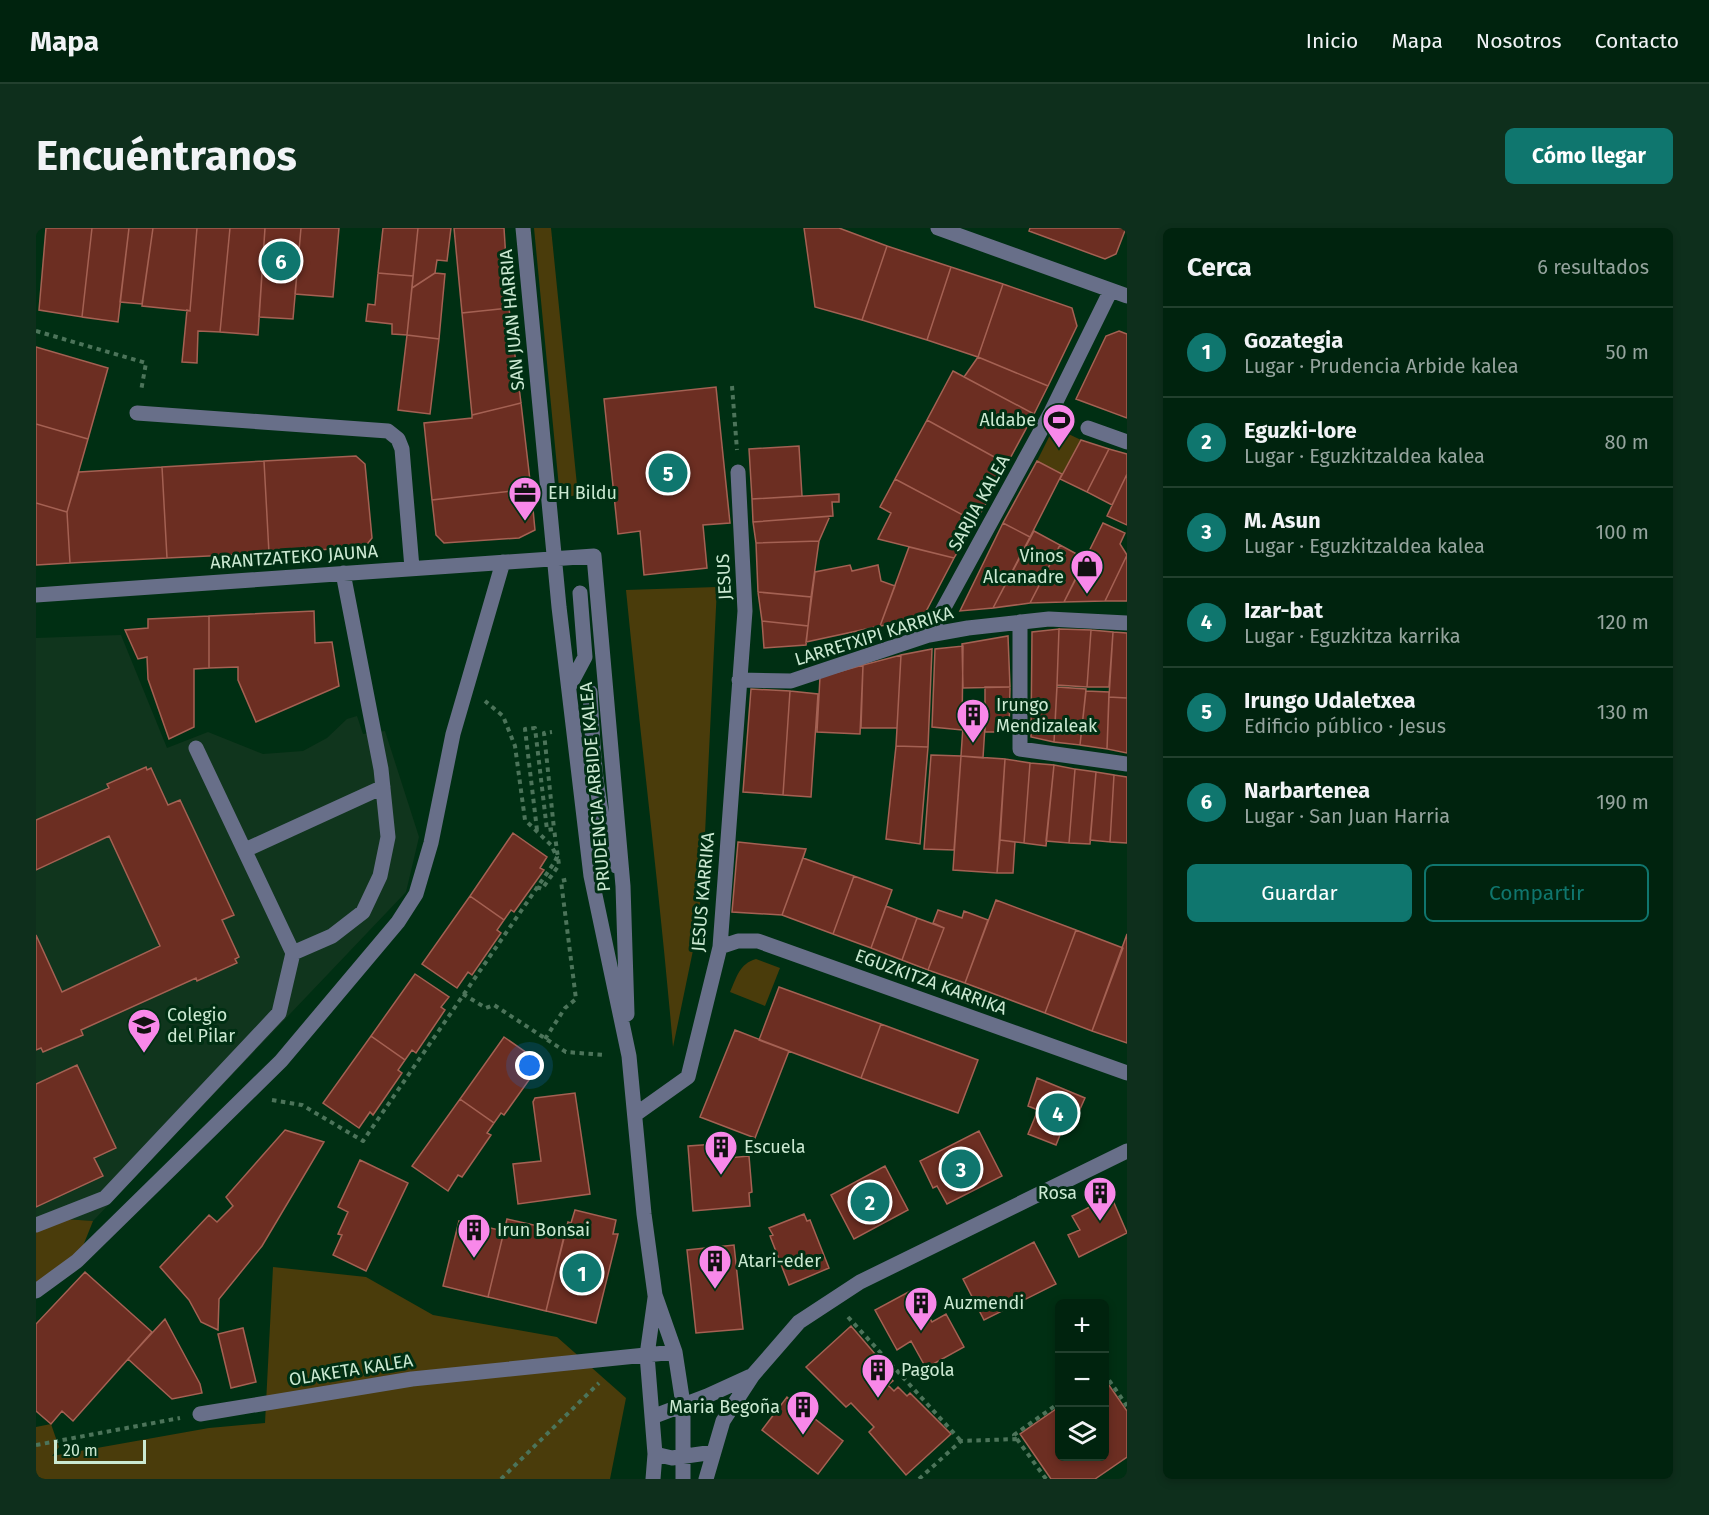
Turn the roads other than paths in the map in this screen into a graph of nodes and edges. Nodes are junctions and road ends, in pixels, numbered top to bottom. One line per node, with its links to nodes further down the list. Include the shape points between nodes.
1 (523, 228): 5 (street, SAN JUAN HARRIA)
2 (938, 228): 3 (street)
3 (1110, 292): 4 (street); 18 (street, SARJIA KALEA, via 1051,412)
4 (1127, 295)
5 (540, 409): 10 (street, PRUDENCIA ARBIDE KALEA)
6 (137, 413): 12 (street, via 388,431 402,449)
7 (1088, 428): 8 (street)
8 (1127, 442)
9 (738, 472): 19 (street, JESUS, via 745,611)
10 (555, 558): 11 (street, ARANTZATEKO JAUNA); 20 (street, PRUDENCIA ARBIDE KALEA); 26 (street, PRUDENCIA ARBIDE KALEA, via 594,556)
11 (504, 562): 12 (street, ARANTZATEKO JAUNA); 34 (street, via 453,734 431,843 416,894 399,922 281,1060 77,1261)
12 (412, 568): 13 (street, ARANTZATEKO JAUNA)
13 (344, 573): 15 (street, ARANTZATEKO JAUNA); 24 (street)
14 (580, 592): 20 (street, via 585,657)
15 (36, 595)
16 (1020, 622): 17 (street, LARRETXIPI KARRIKA, via 1049,619); 18 (street, LARRETXIPI KARRIKA); 23 (street, via 1020,749)
17 (1127, 623)
18 (929, 635): 19 (street, LARRETXIPI KARRIKA, via 791,681)
19 (739, 680): 27 (street, JESUS KARRIKA)
20 (569, 687): 29 (street, PRUDENCIA ARBIDE KALEA, via 591,876)
21 (590, 692): 26 (street, via 595,769 606,839)
22 (196, 748): 25 (street)
23 (1127, 764)
24 (383, 787): 25 (street); 28 (street, via 388,837 380,876 363,912 332,936)
25 (245, 850): 28 (street)
26 (623, 886): 29 (street, PRUDENCIA ARBIDE KALEA)
27 (720, 947): 30 (street, EGUZKITZA KARRIKA, via 738,941 758,941); 31 (street, JESUS KARRIKA, via 688,1077)
28 (293, 952): 33 (street, via 279,1013 105,1198)
29 (628, 1056): 31 (street, PRUDENCIA ARBIDE KALEA)
30 (1127, 1073)
31 (636, 1114): 35 (street, PRUDENCIA ARBIDE KALEA)
32 (1127, 1151): 38 (street, via 860,1282 799,1322)
33 (36, 1225)
34 (36, 1291)
35 (655, 1295): 36 (street, PRUDENCIA ARBIDE KALEA); 37 (street)
36 (675, 1352): 37 (street, OLAKETA KALEA); 39 (street, PRUDENCIA ARBIDE KALEA)
37 (648, 1355): 40 (street, OLAKETA KALEA, via 412,1379); 41 (street)
38 (753, 1375): 39 (street); 42 (street, via 723,1421)
39 (683, 1404): 41 (street); 44 (street, PRUDENCIA ARBIDE KALEA)
40 (201, 1414)
41 (652, 1417): 43 (street)
42 (714, 1452): 44 (street); 47 (street)
43 (655, 1454): 44 (street); 45 (street)
44 (684, 1457): 46 (street, PRUDENCIA ARBIDE KALEA)
45 (653, 1479)
46 (683, 1479)
47 (706, 1479)

